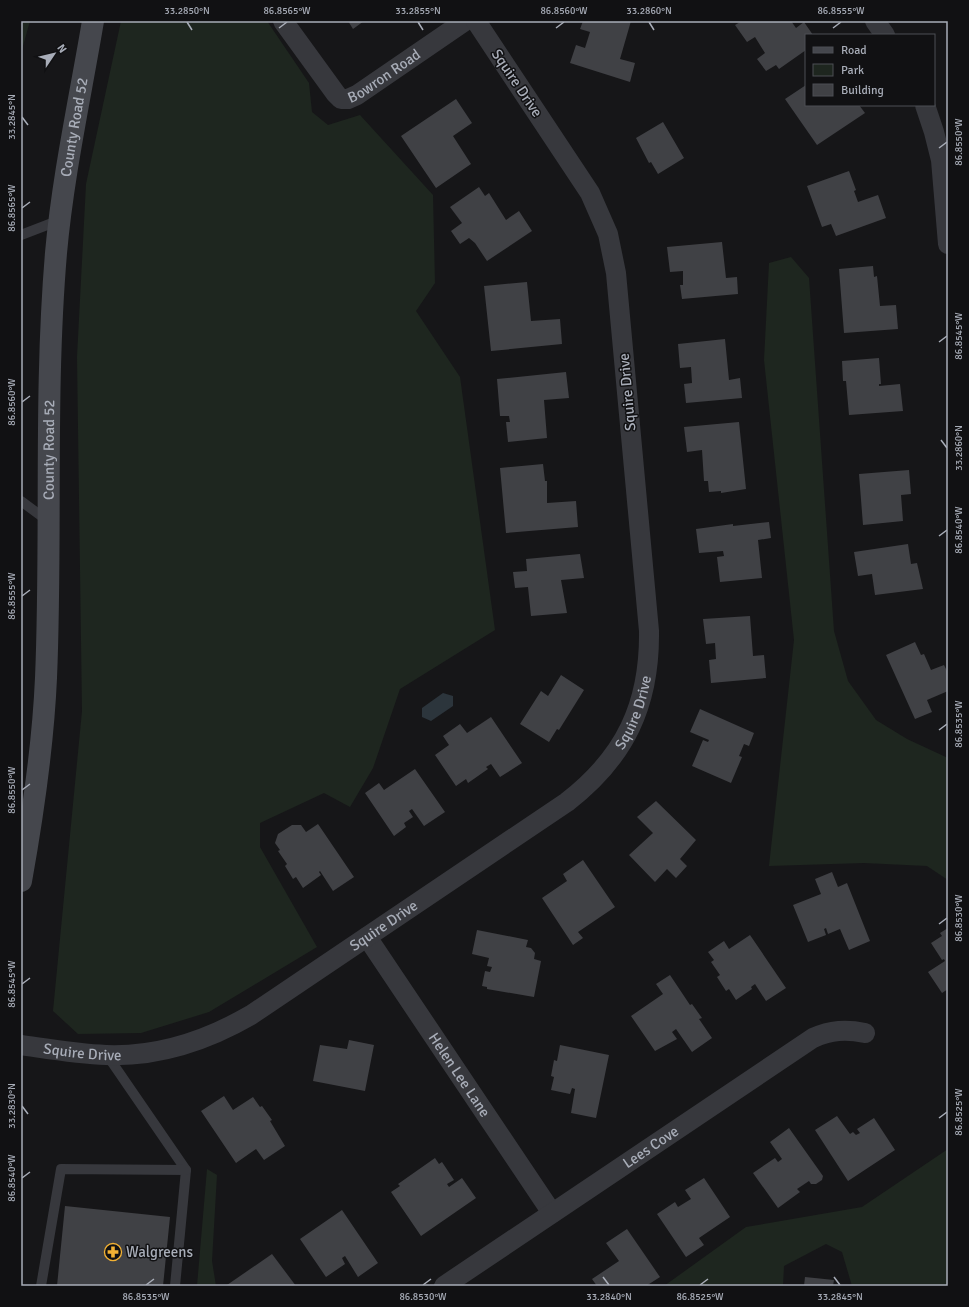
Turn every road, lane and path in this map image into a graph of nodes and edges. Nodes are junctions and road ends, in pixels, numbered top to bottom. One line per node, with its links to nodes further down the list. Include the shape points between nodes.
1 (94, 21): 8 (main road, County Road 52)
2 (283, 21): 3 (street, Bowron Road, via 336,94 341,99 348,99)
3 (465, 21)
4 (476, 21): 14 (street, Squire Drive, via 590,193 608,234 616,273 649,631 649,656 642,699 631,728 604,769 587,786)
5 (875, 21): 6 (street)
6 (884, 34)
7 (925, 106): 10 (street, via 941,160)
8 (60, 220): 9 (lane); 12 (main road, County Road 52, via 56,252 51,370)
9 (21, 235)
10 (948, 244)
11 (21, 502): 12 (lane)
12 (48, 521): 13 (main road, County Road 52, via 46,686 41,745)
13 (21, 881)
14 (367, 938): 17 (street, Squire Drive, via 226,1029 199,1041 171,1049 132,1055); 19 (street, Helen Lee Lane)
15 (865, 1033): 19 (street, Lees Cove, via 832,1031 813,1038)
16 (21, 1045): 17 (street, Squire Drive)
17 (107, 1055): 18 (lane)
18 (186, 1170): 20 (lane, via 61,1168); 21 (lane)
19 (552, 1213): 22 (street, Lees Cove)
20 (41, 1286)
21 (175, 1286)
22 (444, 1286)

